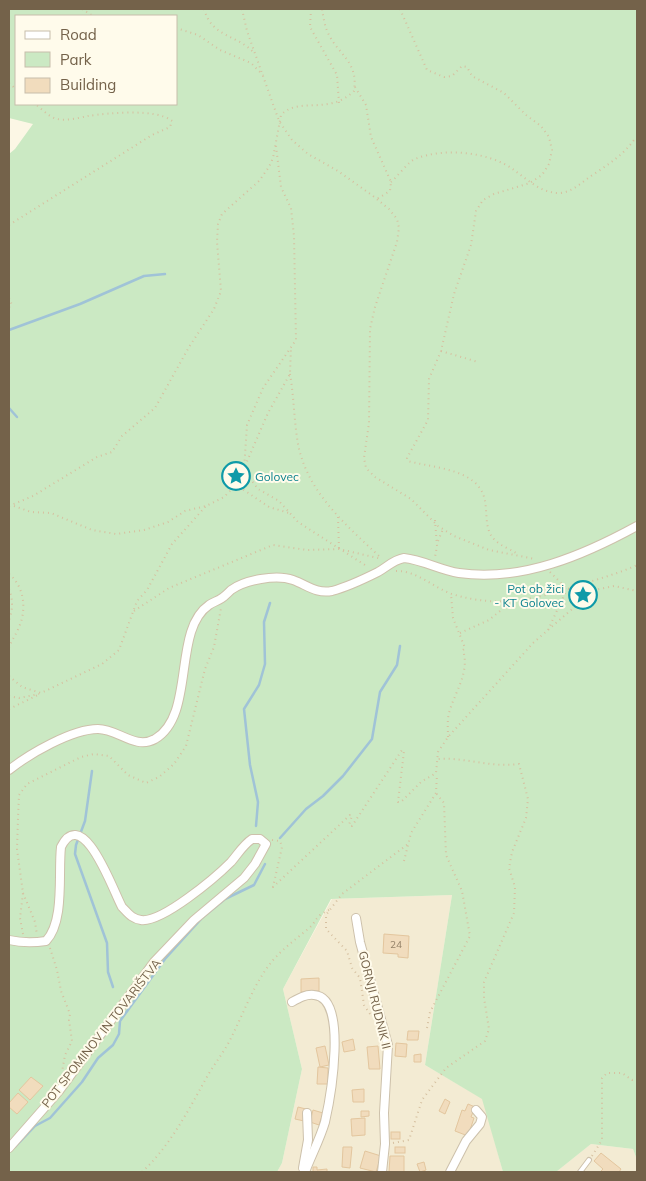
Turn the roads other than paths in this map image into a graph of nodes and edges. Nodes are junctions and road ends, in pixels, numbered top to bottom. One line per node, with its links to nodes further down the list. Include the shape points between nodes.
1 (637, 526): 2 (street, via 545,567 480,574 458,573 404,558 392,567 333,591 322,592 291,580 263,579 232,589 222,599 208,605 192,631 178,702 164,731 147,742 137,742 111,732 91,730 50,745)
2 (9, 770)
3 (356, 918): 11 (street, GORNJI RUDNIK II, via 388,1045)
4 (9, 940): 8 (street, POT SPOMINOV IN TOVARIŠTVA, via 37,943 46,941 53,933 61,847 70,836 78,836 90,843 122,907 142,921 160,915 221,872 252,839 260,839 266,844 244,878 194,920 154,962 64,1084)
5 (292, 1002): 10 (street, via 314,995 325,1000 332,1010 335,1032 328,1106)
6 (476, 1110): 12 (street, via 482,1117 480,1124 466,1141)
7 (307, 1113): 10 (street)
8 (9, 1148)
9 (589, 1160): 13 (lane)
10 (304, 1172)
11 (382, 1172)
12 (450, 1172)
13 (580, 1172)

